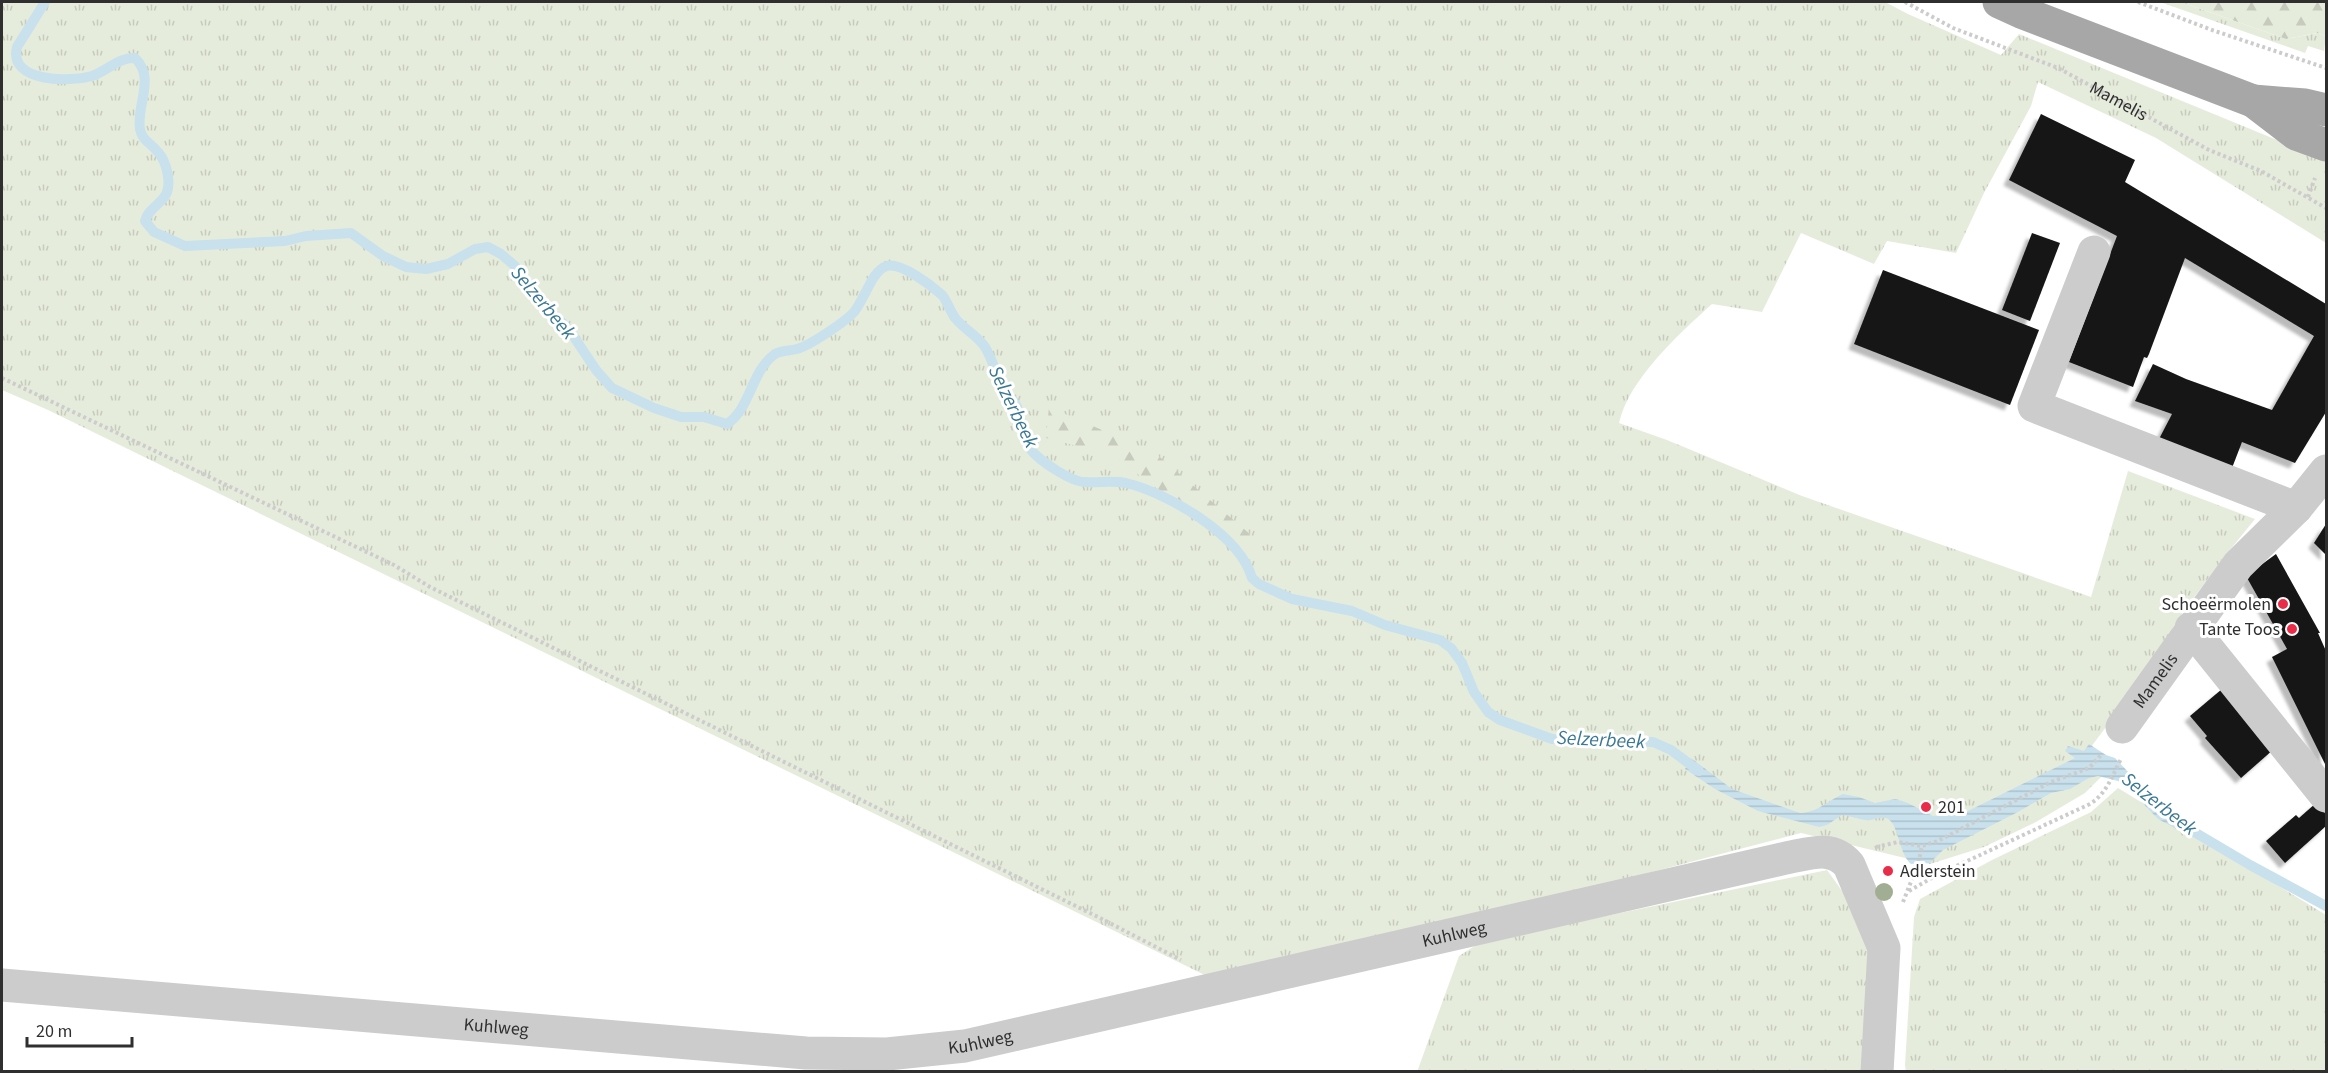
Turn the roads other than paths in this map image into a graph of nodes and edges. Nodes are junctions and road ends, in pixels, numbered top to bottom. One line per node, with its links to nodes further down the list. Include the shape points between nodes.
1 (1999, 2): 2 (main road)
2 (2253, 101): 3 (main road); 4 (main road, via 2296,134)
3 (2326, 110)
4 (2326, 145)
5 (2094, 252): 7 (street, via 2034,406)
6 (2326, 471): 7 (street, Mamelis)
7 (2296, 508): 8 (street, Mamelis, via 2238,565)
8 (2191, 627): 9 (street, Mamelis, via 2143,700); 10 (street)
9 (2122, 742)
10 (2326, 796)
11 (2, 985): 12 (street, Kuhlweg, via 806,1053 887,1054 964,1046 1828,851 1841,855 1849,865 1884,948)
12 (1877, 1071)

